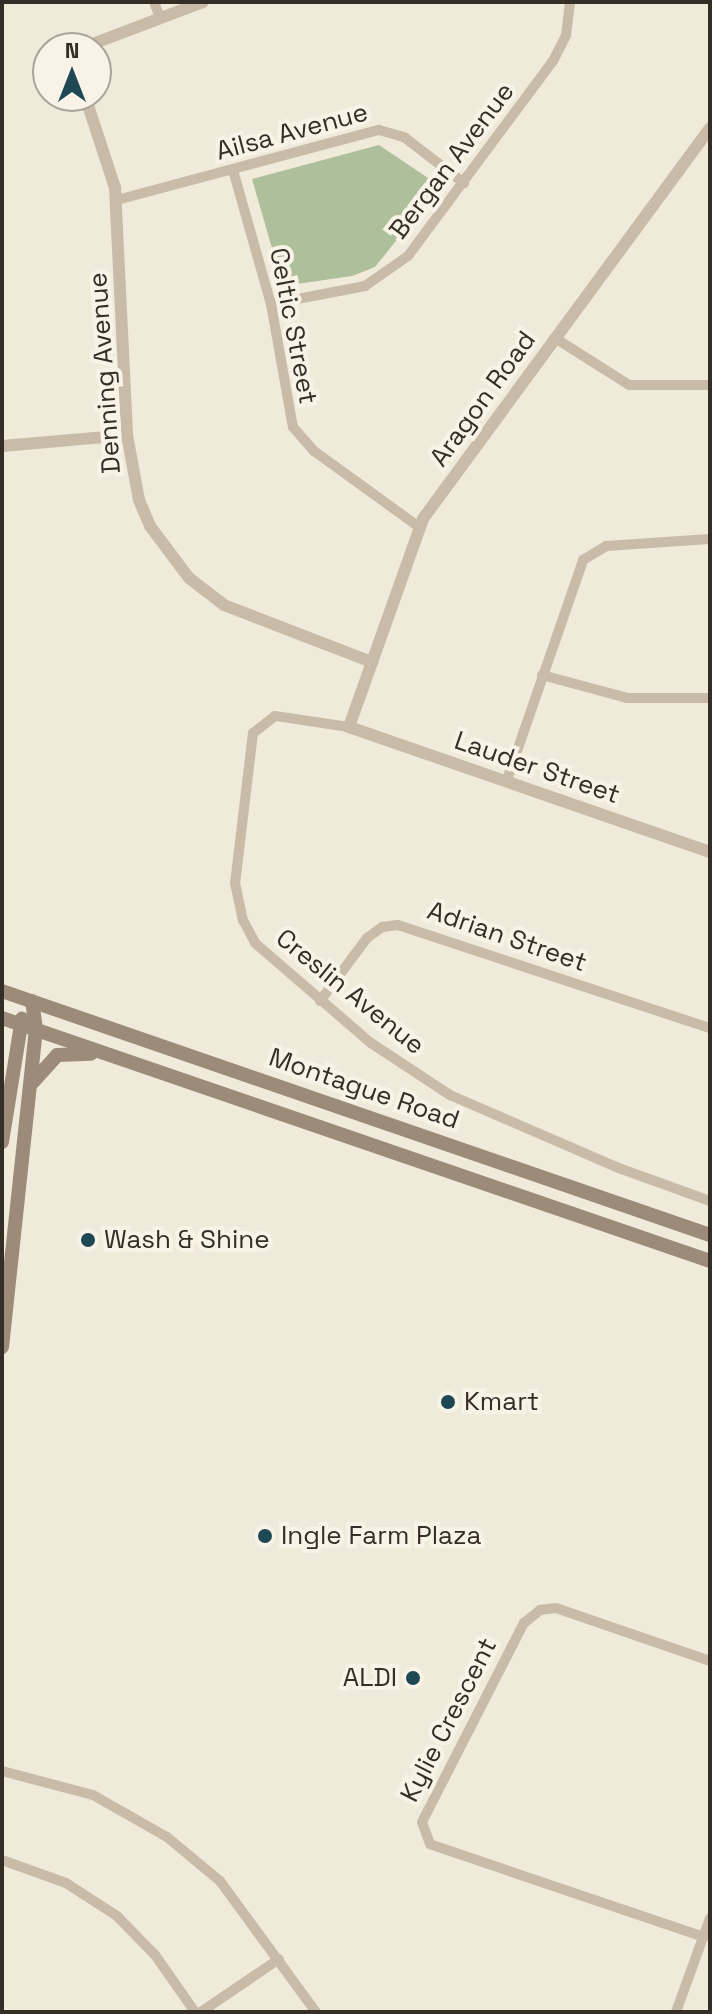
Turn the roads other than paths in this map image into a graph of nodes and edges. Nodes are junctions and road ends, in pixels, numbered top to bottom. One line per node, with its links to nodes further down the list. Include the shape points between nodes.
1 (154, 2): 4 (street)
2 (203, 2): 4 (street)
3 (570, 2): 9 (street, Bergan Avenue, via 561,47)
4 (160, 18): 5 (street)
5 (112, 36)
6 (90, 112): 10 (street, Denning Avenue)
7 (710, 128): 12 (street, Aragon Road)
8 (233, 170): 9 (street, Ailsa Avenue, via 354,134 388,130); 10 (street, Ailsa Avenue); 11 (street, Celtic Street)
9 (464, 183): 11 (street, Bergan Avenue, via 420,244 386,276 356,288)
10 (117, 200): 14 (street, Denning Avenue)
11 (271, 304): 16 (street, Celtic Street, via 286,409 296,433)
12 (555, 338): 13 (street, via 629,385); 16 (street, Aragon Road)
13 (710, 385)
14 (127, 435): 15 (street); 18 (street, Denning Avenue, via 147,519 189,578 230,609)
15 (2, 446)
16 (419, 527): 18 (street, Aragon Road)
17 (710, 539): 19 (street, via 606,546 589,553 578,567)
18 (372, 662): 21 (street, Aragon Road)
19 (542, 675): 20 (street, via 627,698); 22 (street)
20 (710, 698)
21 (349, 727): 22 (street, Lauder Street); 26 (street, Creslin Avenue, via 284,716 265,719 256,728 236,866 237,899 250,936)
22 (507, 780): 23 (street, Lauder Street)
23 (710, 852)
24 (2, 991): 25 (main road, Montague Road)
25 (32, 1001): 28 (main road); 30 (main road); 37 (main road, Montague Road)
26 (320, 1001): 29 (street, Adrian Street, via 374,931 398,925); 36 (street, Creslin Avenue, via 391,1058 450,1095 616,1167)
27 (2, 1018): 28 (main road, Montague Road)
28 (20, 1024): 30 (main road, Montague Road); 34 (main road)
29 (710, 1026)
30 (36, 1029): 31 (main road, Montague Road); 33 (main road)
31 (127, 1060): 33 (main road, via 66,1052 44,1064); 38 (main road, Montague Road)
32 (2, 1070): 34 (main road)
33 (29, 1088): 39 (main road)
34 (5, 1125): 35 (main road)
35 (2, 1142)
36 (710, 1201)
37 (710, 1235)
38 (710, 1261)
39 (2, 1347)
40 (710, 1661): 44 (street, Kylie Crescent, via 556,1608 540,1610 524,1623 422,1822 430,1844)
41 (2, 1771): 45 (street, via 74,1788 156,1829 220,1881)
42 (2, 1860): 46 (street, via 53,1876 117,1916 155,1955)
43 (710, 1918): 44 (street)
44 (704, 1937): 49 (street)
45 (279, 1959): 47 (street); 48 (street)
46 (195, 2012)
47 (201, 2012)
48 (316, 2012)
49 (676, 2012)

